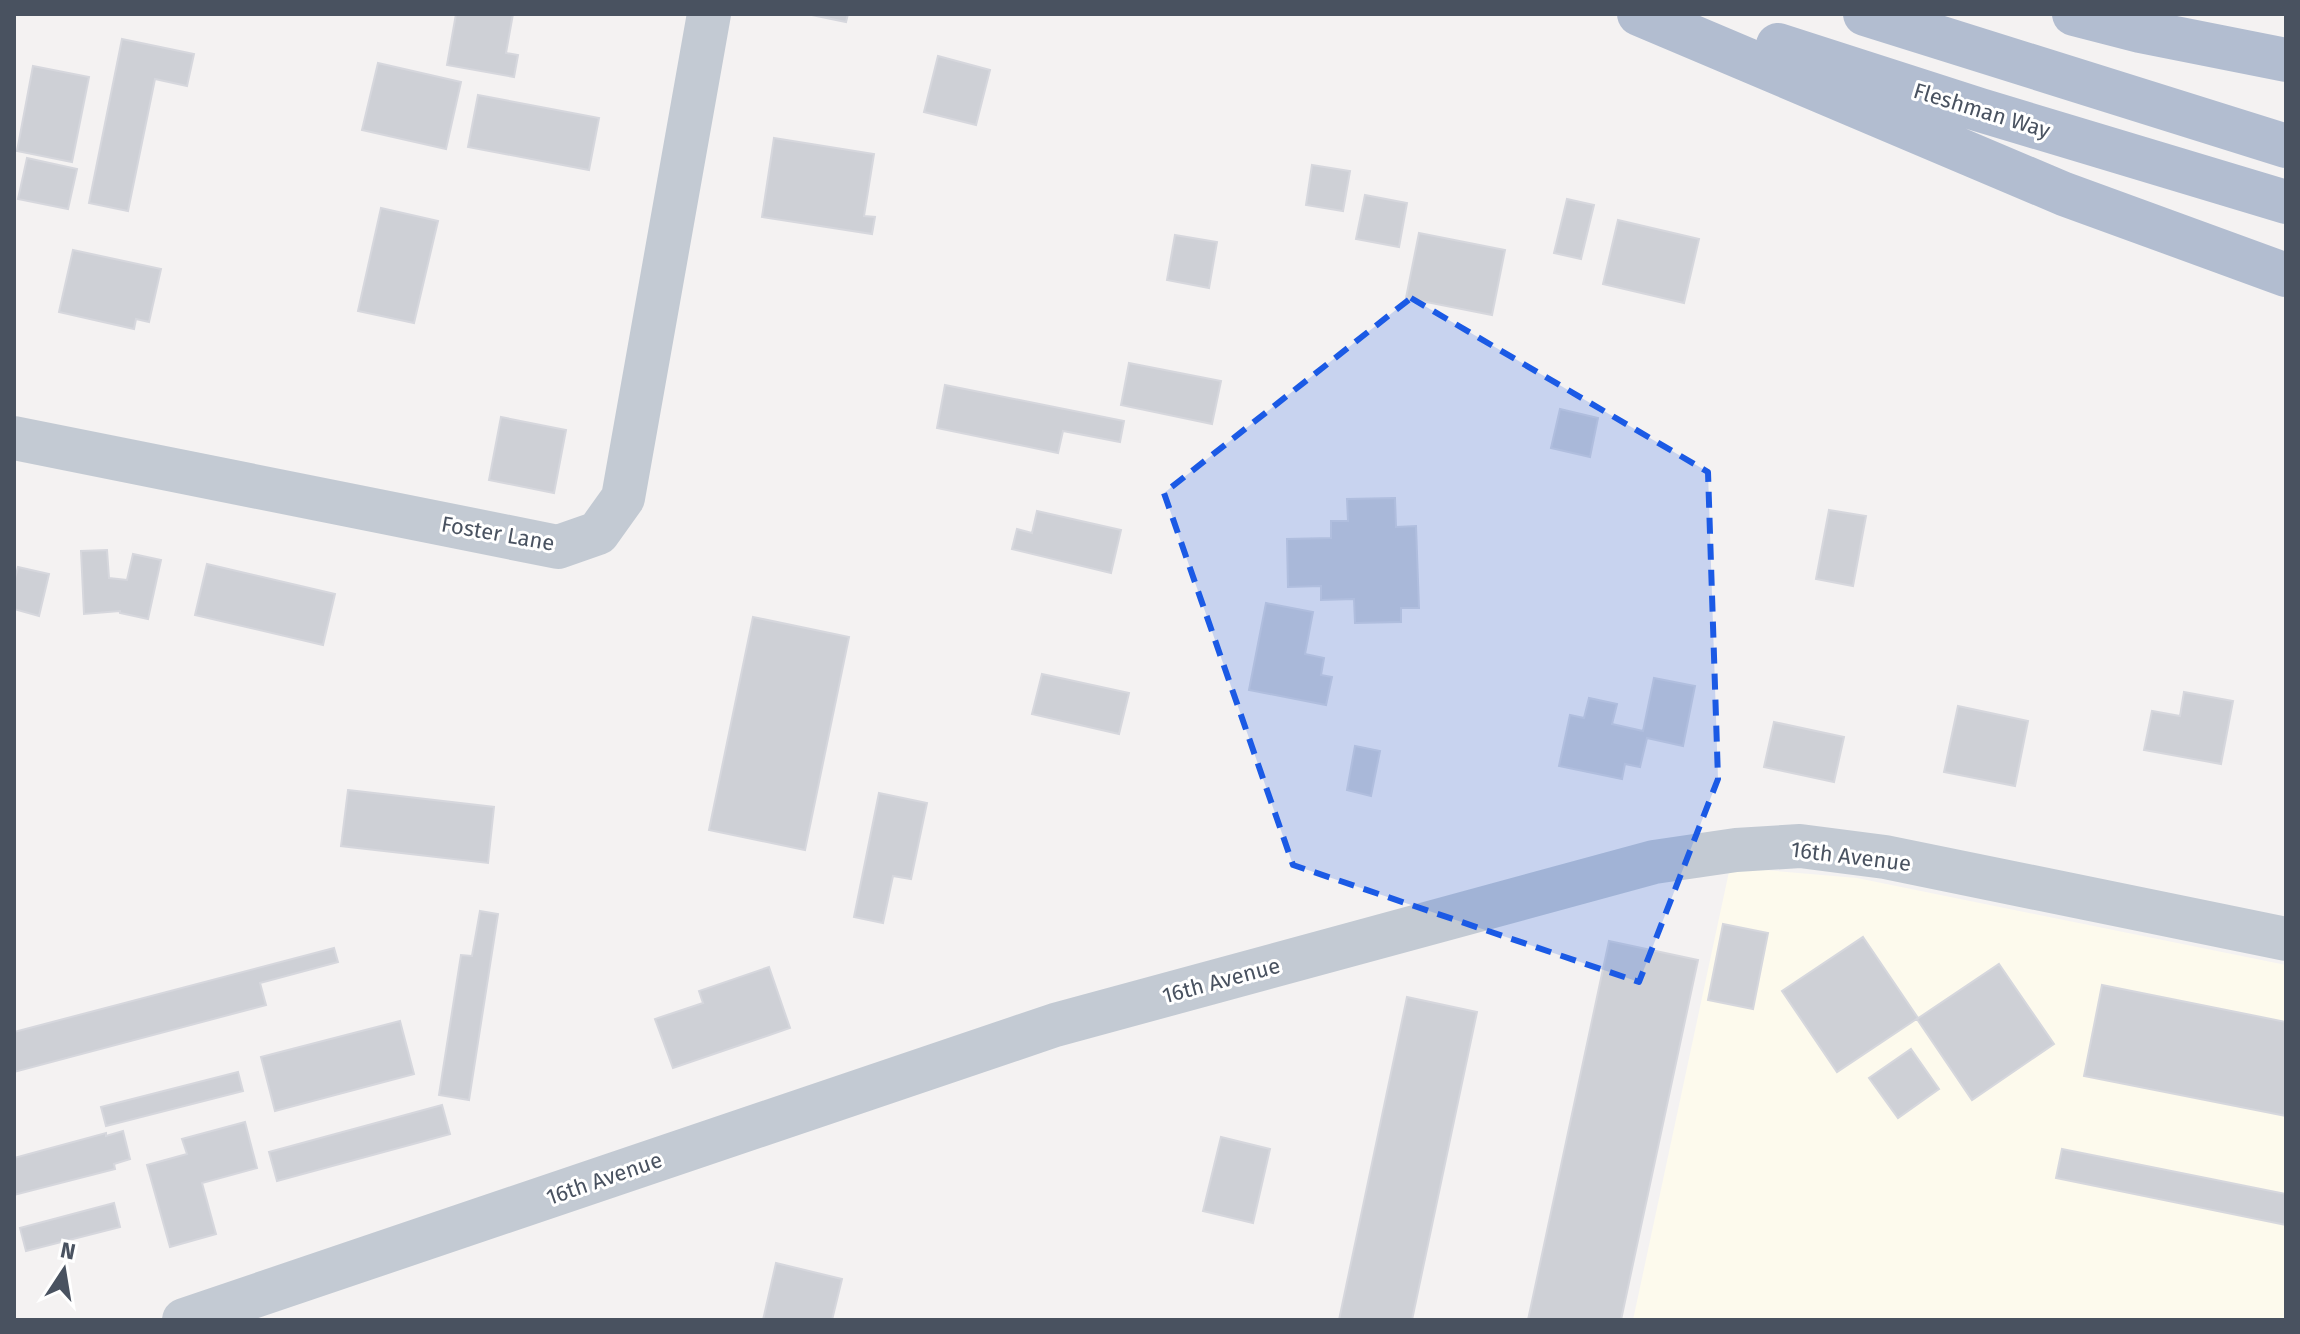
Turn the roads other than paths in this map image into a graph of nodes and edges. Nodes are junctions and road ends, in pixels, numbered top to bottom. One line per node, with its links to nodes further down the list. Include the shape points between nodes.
1 (709, 14): 10 (street, Foster Lane, via 623,498 598,533 558,547)
2 (1639, 14): 9 (main road, via 2064,194)
3 (1680, 14): 8 (main road, Fleshman Way)
4 (1865, 14): 7 (main road)
5 (2074, 14): 6 (main road)
6 (2286, 60)
7 (2286, 146)
8 (2286, 202)
9 (2286, 275)
10 (14, 438)
11 (2286, 939): 12 (street, 16th Avenue, via 1885,857 1800,846 1654,862 1055,1025)
12 (246, 1309): 13 (street, 16th Avenue)
13 (184, 1320)

